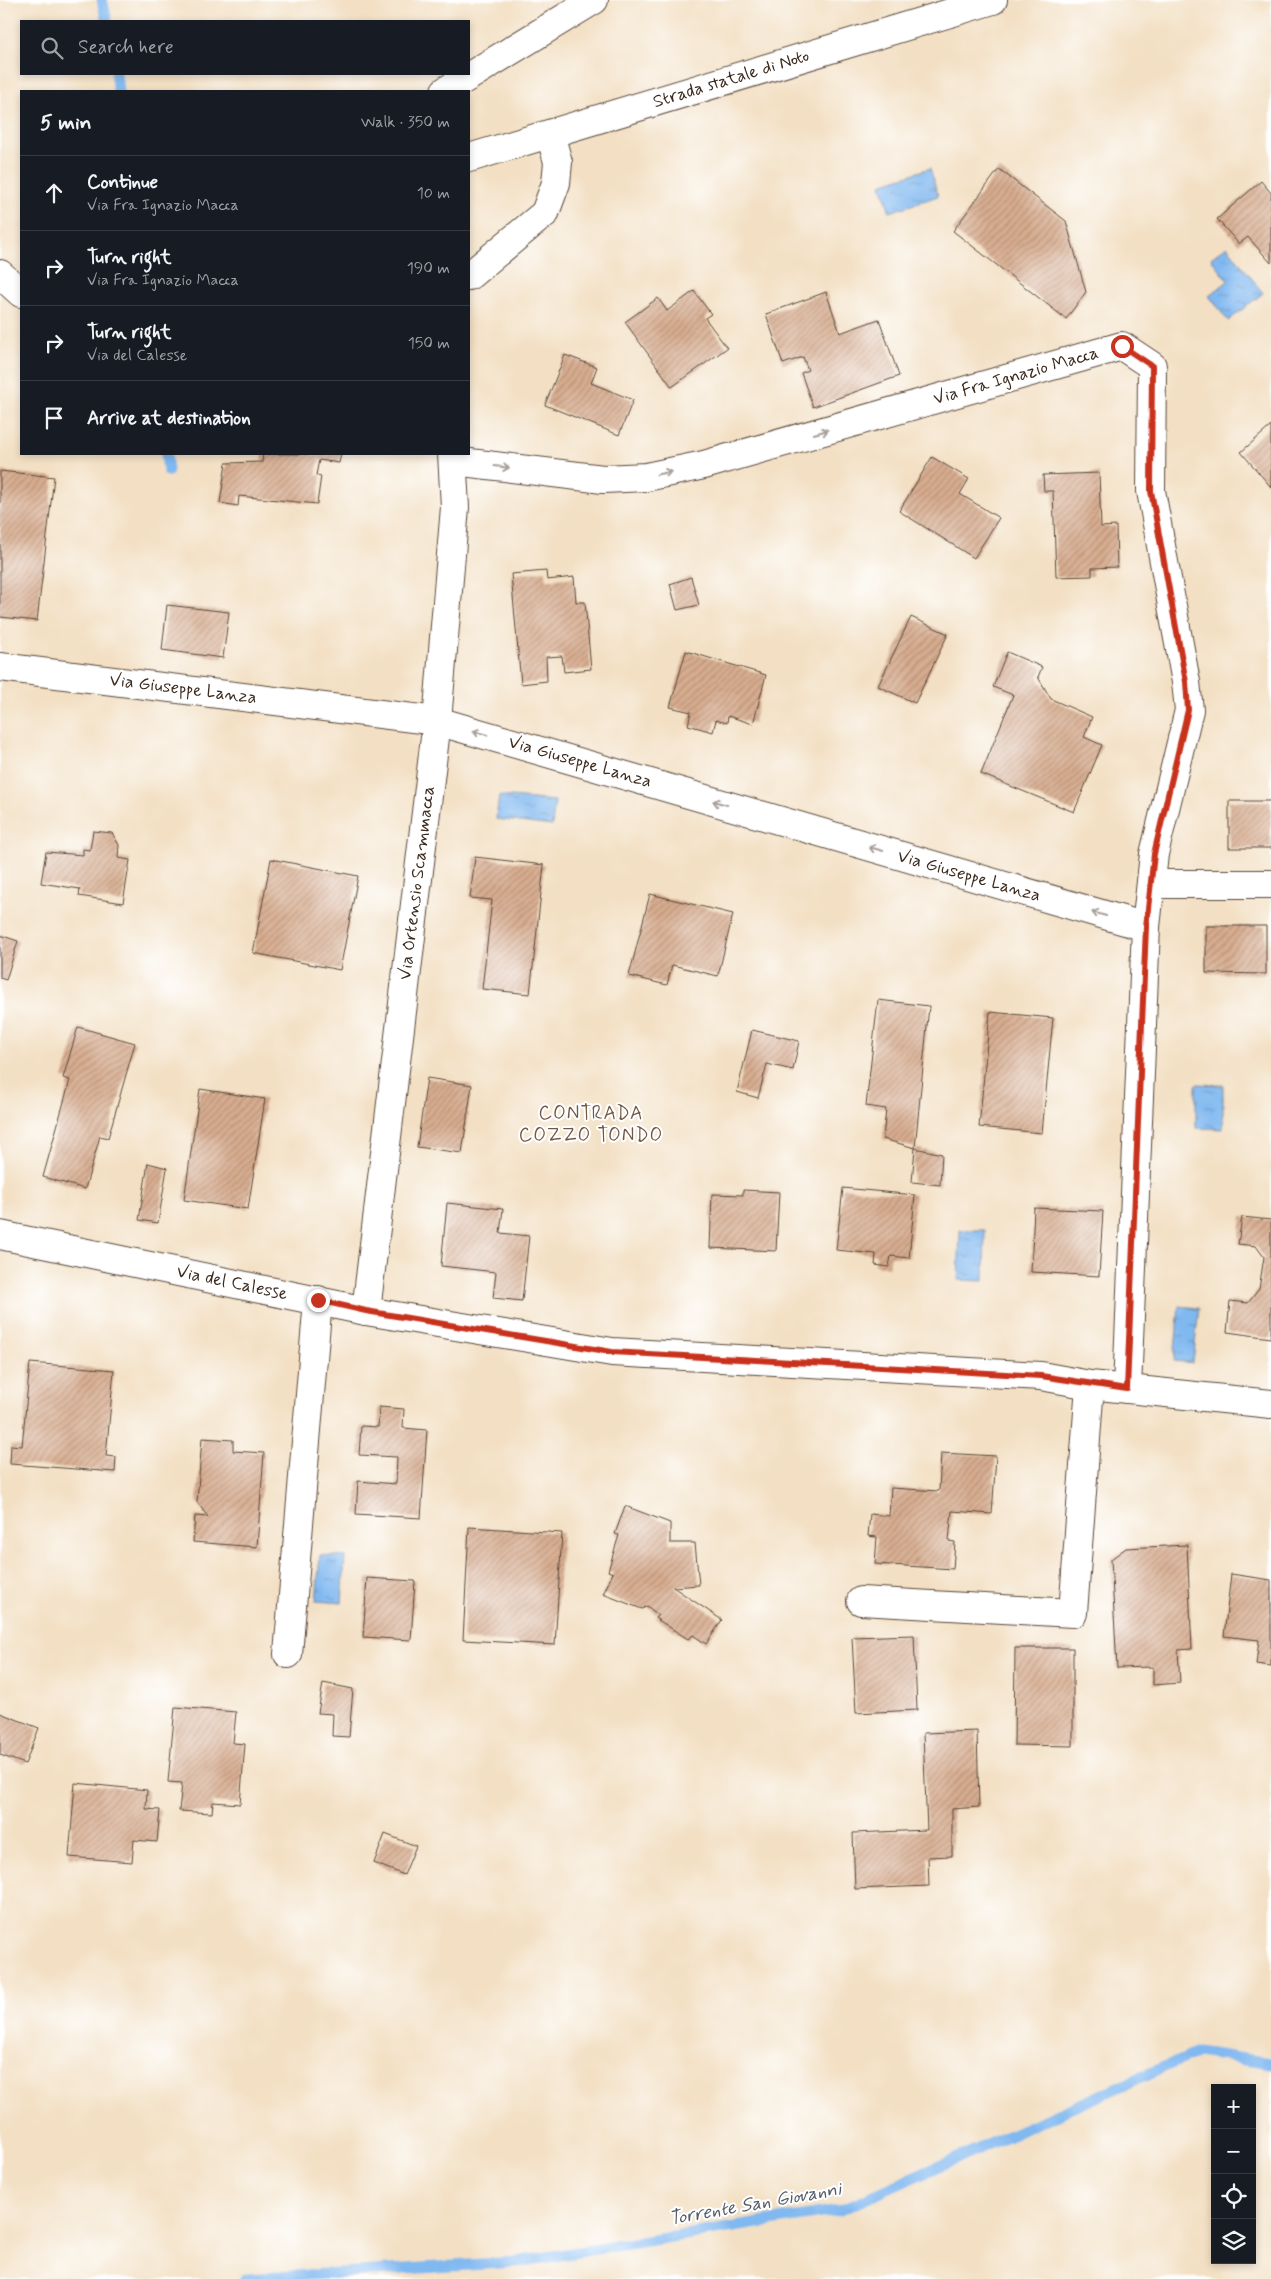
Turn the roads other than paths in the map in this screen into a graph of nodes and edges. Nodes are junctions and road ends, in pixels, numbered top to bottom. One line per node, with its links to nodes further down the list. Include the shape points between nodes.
1 (594, 0): 3 (street)
2 (993, 0): 4 (street, Strada statale di Noto)
3 (447, 90)
4 (550, 134): 5 (street, Strada statale di Noto); 7 (street, via 558,162 556,183 545,213)
5 (470, 158)
6 (0, 274): 8 (street)
7 (470, 275)
8 (20, 292)
9 (453, 457): 11 (street, Via Ortensio Scammacca, via 454,507); 12 (street, Via Fra Ignazio Macca, one-way to 12, via 603,479 646,477 704,465 1122,346 1152,366 1151,491 1186,682 1188,710 1154,854)
10 (0, 667): 11 (street, Via Giuseppe Lanza)
11 (437, 720): 14 (street, Via Giuseppe Lanza, one-way to 11); 17 (street, Via Ortensio Scammacca)
12 (1151, 884): 13 (street); 14 (street, Via Fra Ignazio Macca)
13 (1271, 884)
14 (1146, 927): 19 (street, Via Fra Ignazio Macca)
15 (0, 1235): 16 (street, Via del Calesse)
16 (318, 1300): 17 (street, Via del Calesse); 22 (street)
17 (366, 1311): 18 (street, Via del Calesse, via 612,1352 1041,1376)
18 (1090, 1385): 19 (street, Via del Calesse); 21 (street, via 1074,1613)
19 (1127, 1389): 20 (street, Via del Calesse)
20 (1271, 1404)
21 (861, 1601)
22 (288, 1654)

